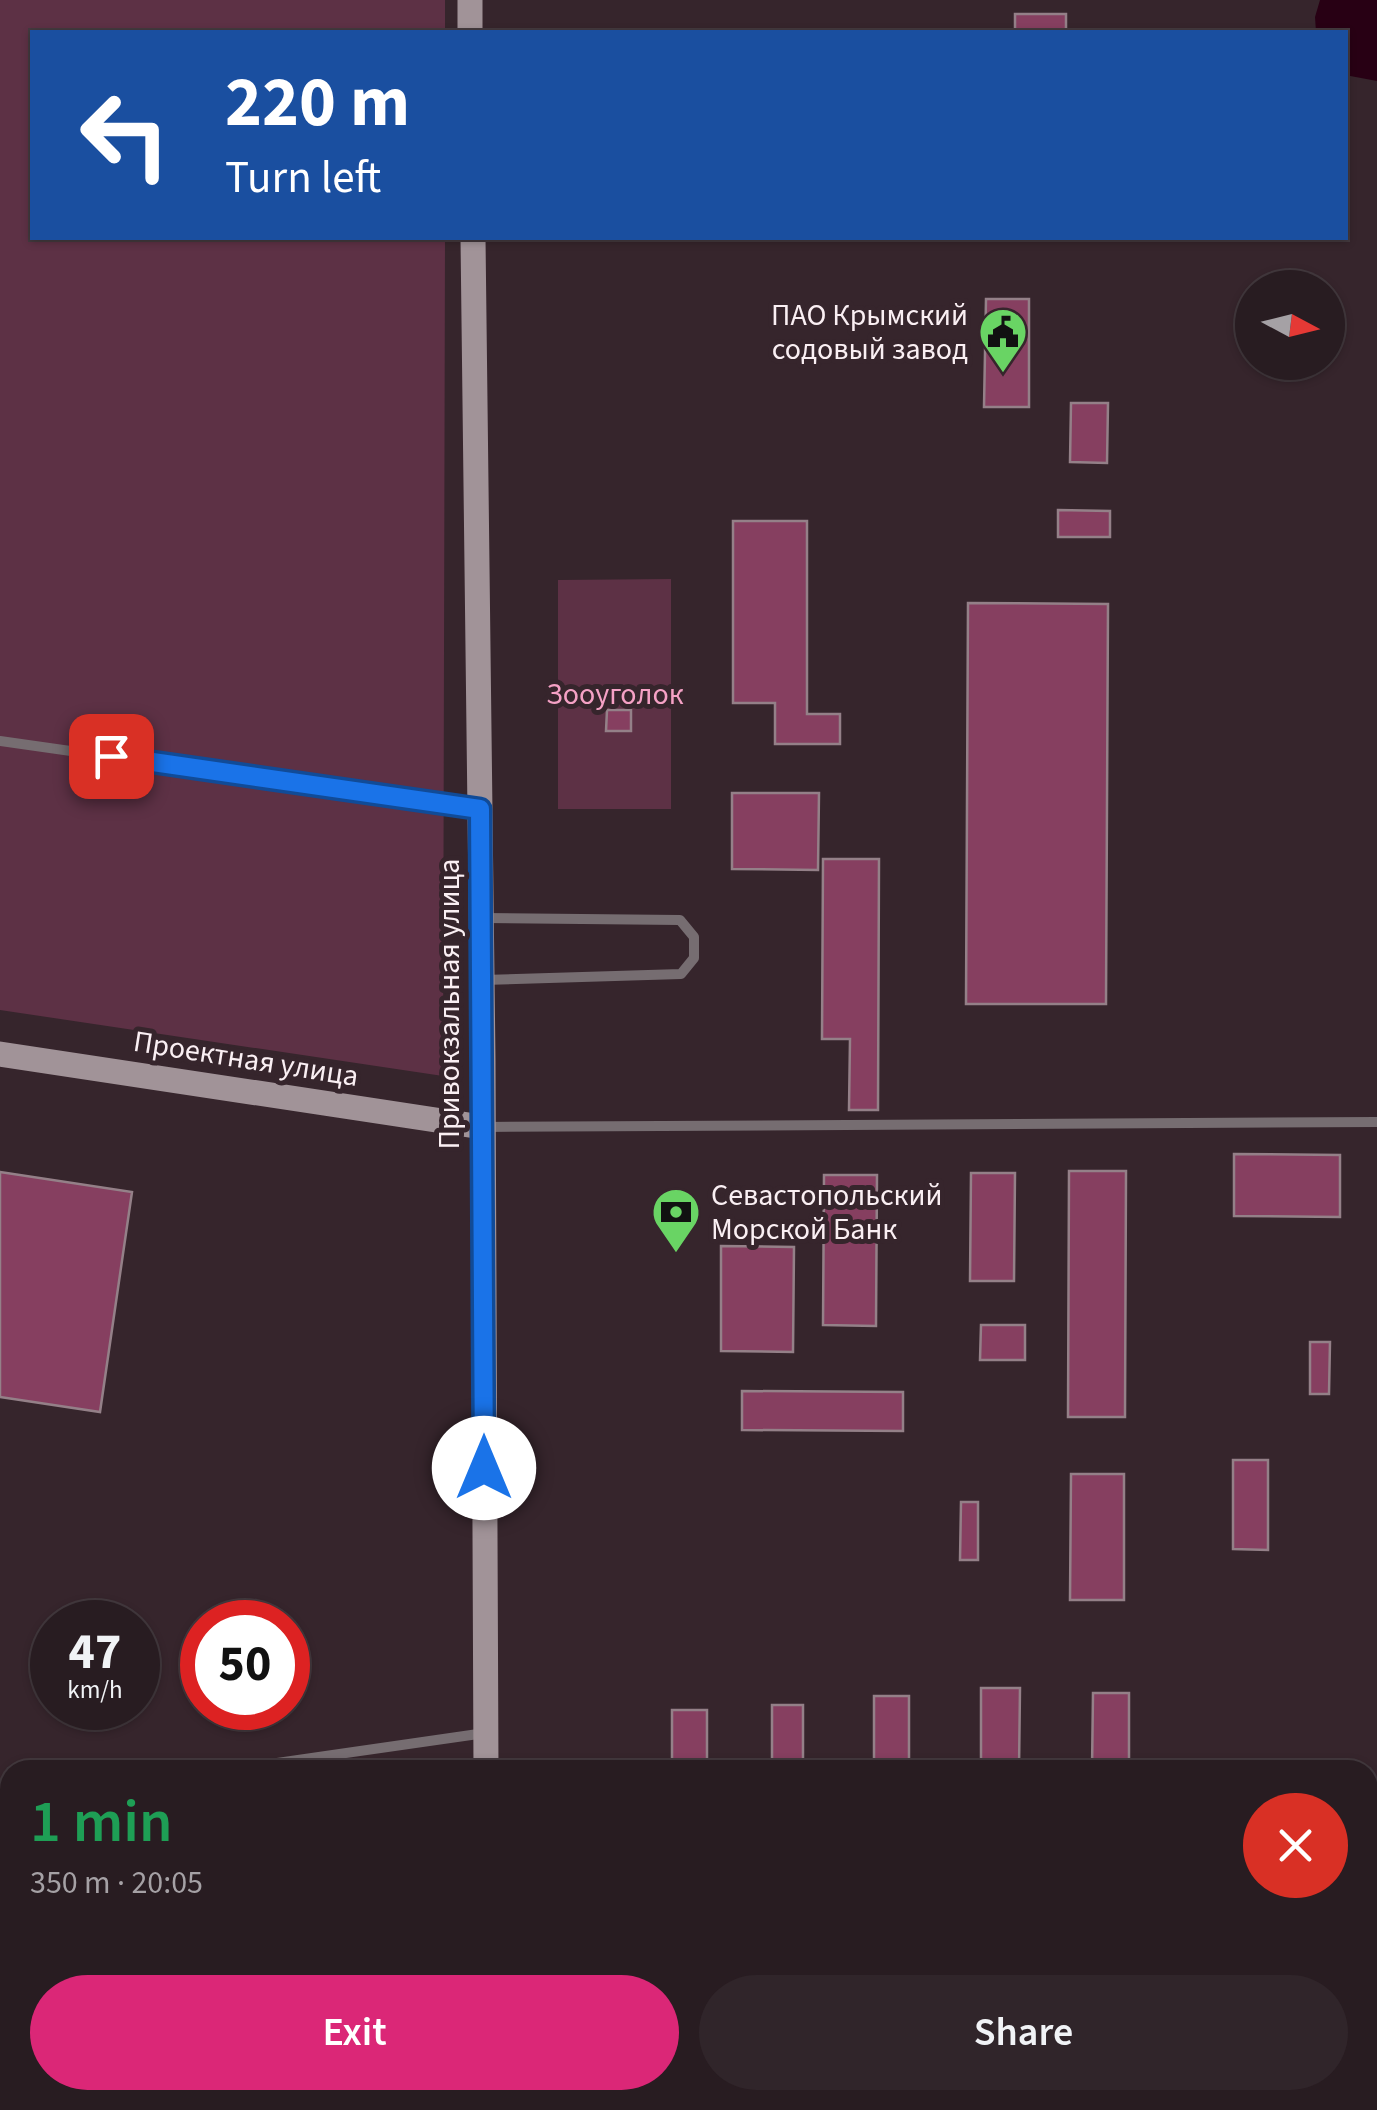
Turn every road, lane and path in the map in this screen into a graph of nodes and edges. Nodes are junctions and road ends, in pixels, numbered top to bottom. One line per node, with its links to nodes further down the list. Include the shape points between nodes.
1 (470, 0): 2 (main road)
2 (470, 30)
3 (473, 240): 5 (main road, Привокзальная улица)
4 (0, 740): 5 (lane)
5 (480, 809): 6 (main road, Привокзальная улица)
6 (481, 918): 7 (main road, Привокзальная улица); 7 (lane, via 680,920 694,937 694,958 681,974)
7 (482, 980): 10 (main road, Привокзальная улица)
8 (0, 1054): 10 (main road, Проектная улица)
9 (1377, 1122): 10 (lane)
10 (482, 1127): 11 (main road, Привокзальная улица)
11 (486, 1733): 12 (lane); 13 (main road, Привокзальная улица)
12 (298, 1760)
13 (486, 1760)

